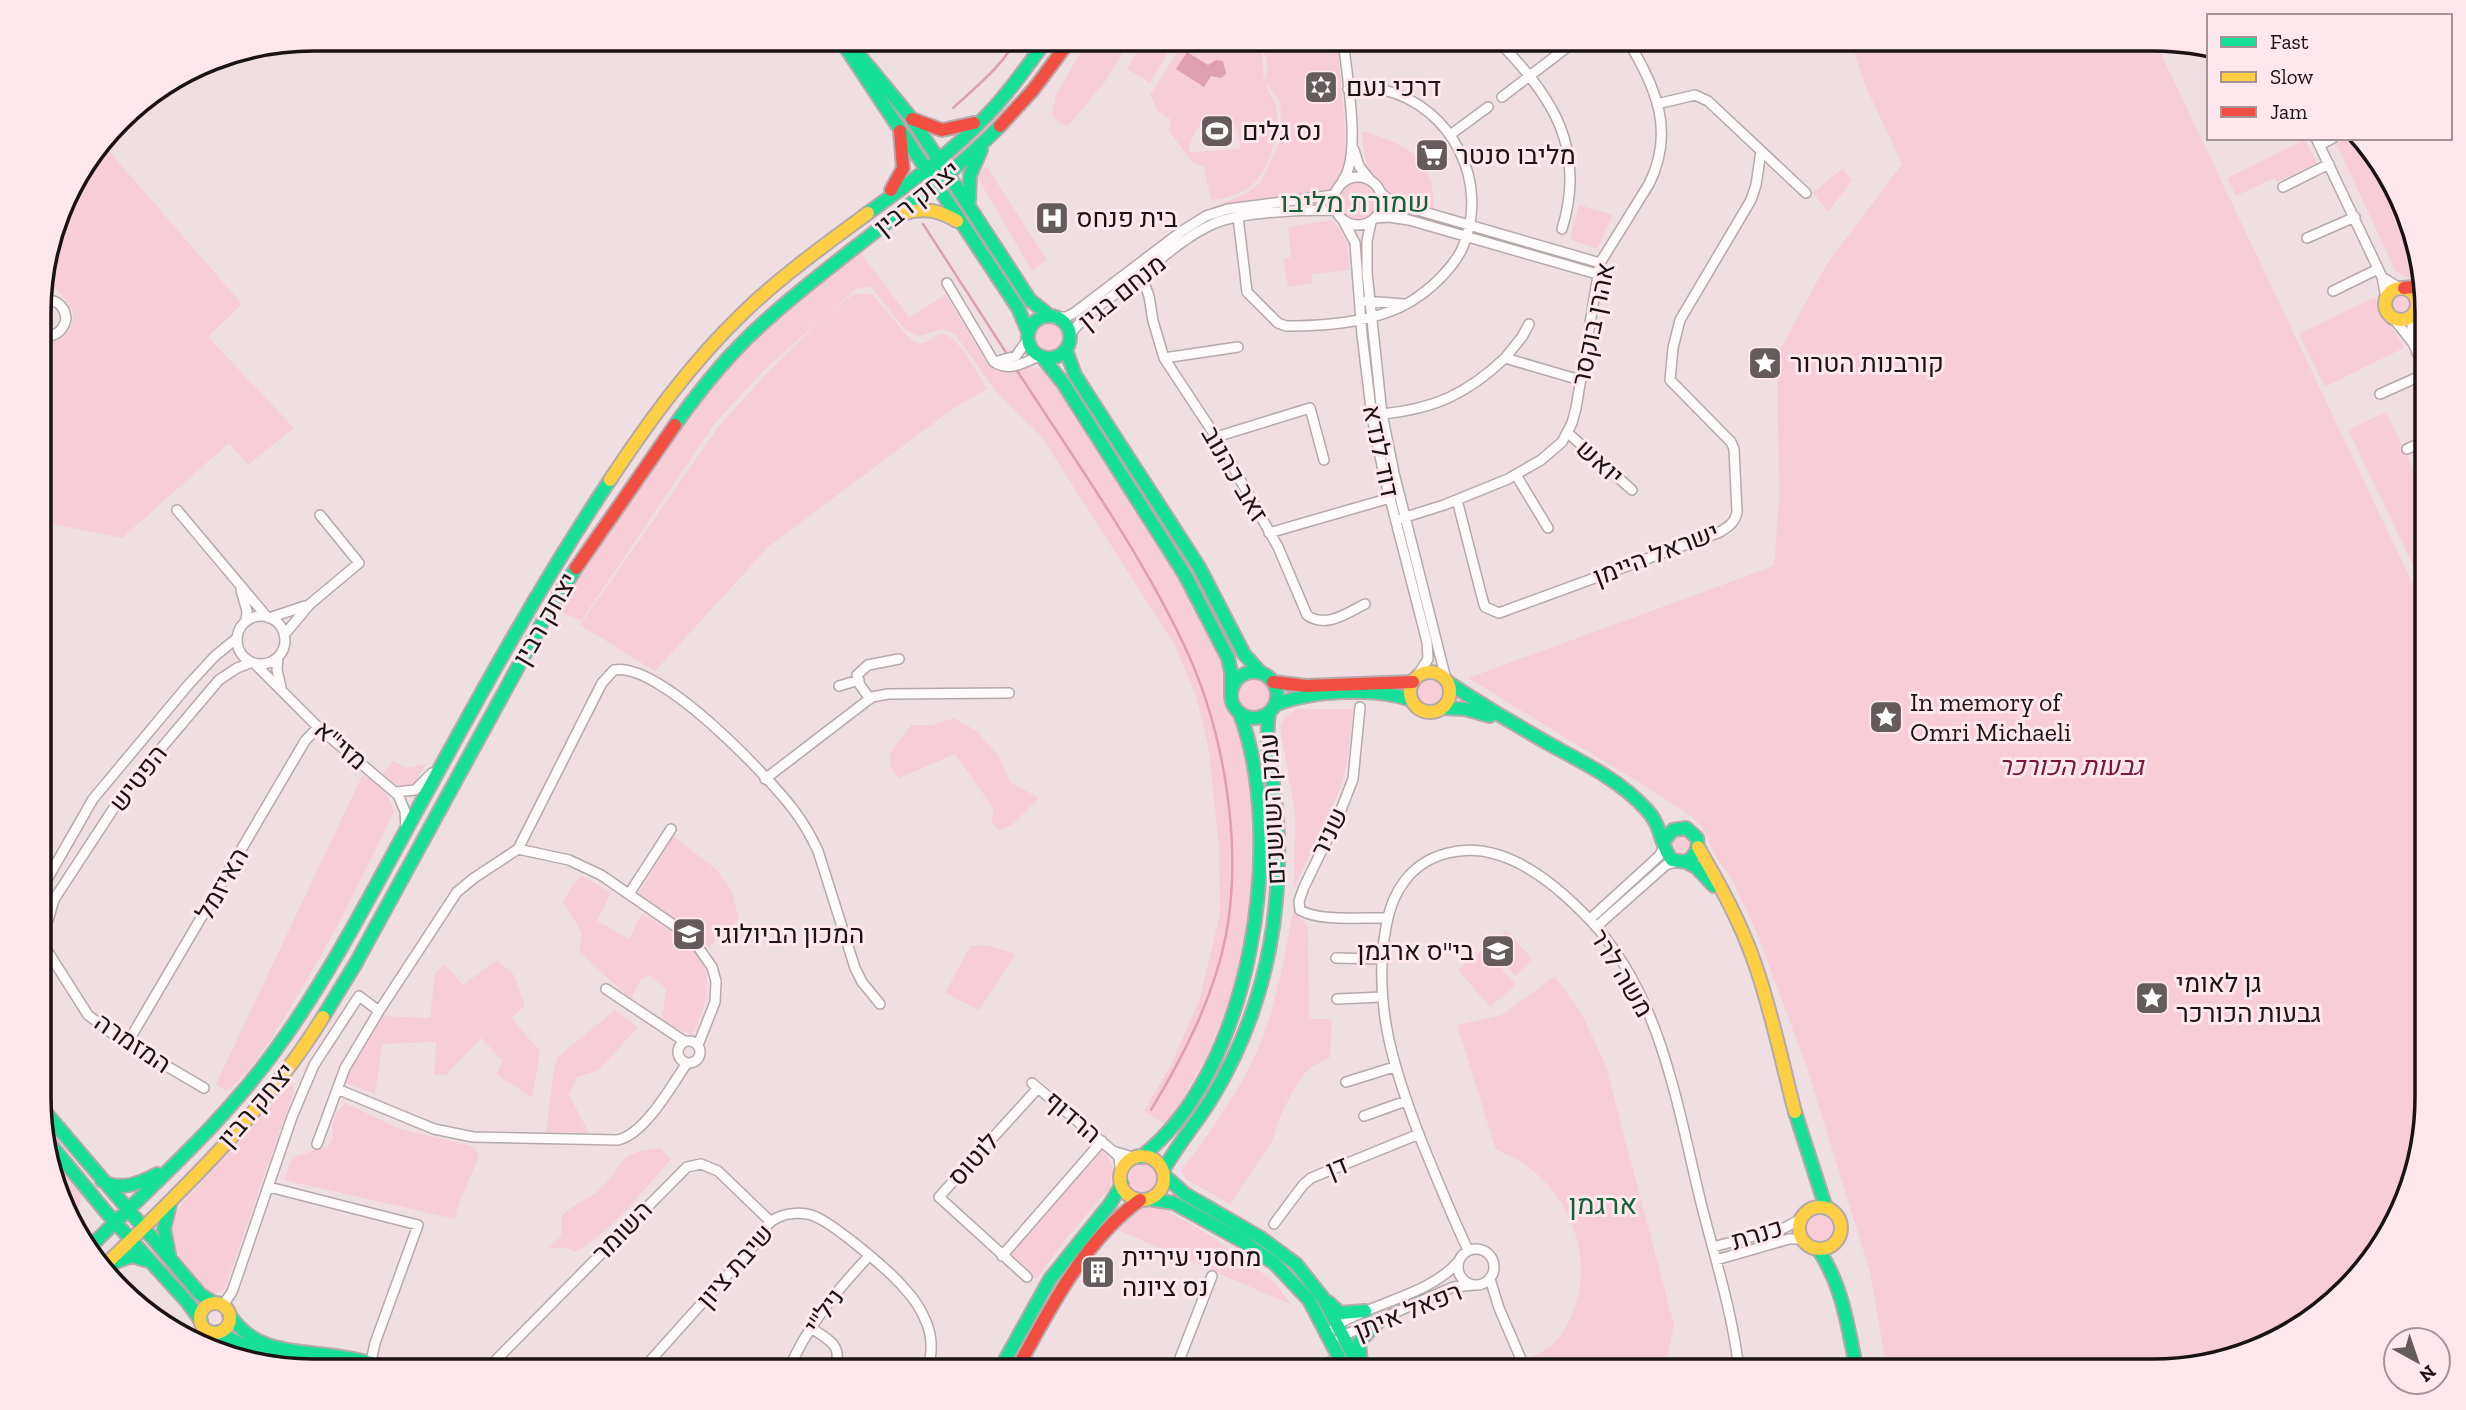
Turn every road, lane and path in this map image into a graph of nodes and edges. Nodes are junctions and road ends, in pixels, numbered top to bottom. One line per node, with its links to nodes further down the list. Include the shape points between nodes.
1 (848, 51): 16 (street)
2 (857, 51): 14 (street)
3 (1036, 51): 15 (street, יצחק רבין)
4 (1062, 51): 18 (street, יצחק רבין, via 1041,82)
5 (1344, 51): 10 (street)
6 (1508, 51): 9 (street)
7 (1561, 51): 9 (street)
8 (1634, 51): 12 (street, אהרן בוקסר)
9 (1531, 75): 11 (street); 41 (street, via 1545,95 1570,157 1570,196)
10 (1348, 89): 17 (street, via 1360,84 1413,100); 20 (street)
11 (1502, 97)
12 (1657, 104): 21 (street, via 1700,96); 45 (street, אהרן בוקסר, via 1663,141 1655,170)
13 (1488, 107): 17 (street)
14 (912, 119): 15 (street, via 937,131); 22 (street)
15 (981, 121): 22 (street, יצחק רבין)
16 (899, 125): 24 (street); 32 (street, via 903,168)
17 (1450, 135): 40 (street, via 1468,171 1473,201)
18 (987, 140): 25 (street, יצחק רבין); 33 (street, via 967,181)
19 (2318, 142): 23 (street)
20 (1352, 144): 26 (street, via 1359,166); 29 (street, via 1350,168)
21 (1761, 151): 31 (street); 86 (street, ישראל היימן, via 1751,200 1680,320 1670,380 1734,449 1737,513 1731,525 1499,613 1485,607)
22 (939, 160): 24 (street, יצחק רבין); 25 (street)
23 (2329, 164): 28 (street); 35 (street)
24 (927, 169): 27 (street); 32 (street, יצחק רבין)
25 (948, 175): 27 (street, יצחק רבין); 33 (street)
26 (1371, 181): 29 (street, via 1350,178); 30 (street)
27 (937, 184): 37 (street, יצחק רבין); 42 (street)
28 (2283, 187)
29 (1336, 191): 34 (street); 59 (street, מנחם בגין, via 1206,216 1074,313)
30 (1381, 193): 38 (street, via 1382,206); 40 (street, via 1393,203)
31 (1806, 193)
32 (885, 199): 119 (street, יצחק רבין, via 773,286 687,373 549,577)
33 (971, 209): 59 (street, via 1030,300)
34 (1335, 210): 36 (street, מנחם בגין); 39 (street)
35 (2355, 217): 44 (street); 46 (street)
36 (1238, 218): 48 (street, מנחם בגין, via 1200,230); 60 (street, via 1247,292 1278,323 1298,326)
37 (893, 220): 42 (street, via 926,208 948,215); 169 (street, יצחק רבין, via 779,307 691,399 548,612 316,1031 246,1120)
38 (1373, 220): 39 (street, via 1358,226); 43 (street, via 1409,220); 54 (street, דוד לנדא, via 1367,241)
39 (1344, 222): 56 (street, דוד לנדא, via 1355,243)
40 (1470, 225): 43 (street); 45 (street)
41 (1562, 229)
42 (966, 231): 64 (street, via 1018,308)
43 (1466, 237): 47 (street); 57 (street, via 1446,271)
44 (2307, 238)
45 (1600, 263): 47 (street, אהרן בוקסר)
46 (2380, 273): 51 (street); 52 (street); 53 (street)
47 (1598, 274): 75 (street, אהרן בוקסר)
48 (1141, 275): 65 (street, מנחם בגין, via 1096,308); 71 (street, זאב כהנוב)
49 (947, 283): 73 (street, via 994,362 1000,367)
50 (2414, 286): 51 (street)
51 (2402, 288): 53 (street); 58 (street, via 2413,293)
52 (2333, 291)
53 (2386, 298): 61 (street, via 2386,309)
54 (1369, 299): 56 (street); 57 (street); 60 (street, דוד לנדא)
55 (51, 300): 63 (street, via 66,319 59,332)
56 (1359, 304): 60 (street, דוד לנדא)
57 (1406, 304): 60 (street)
58 (2414, 312): 61 (street); 66 (street)
59 (1052, 317): 64 (street, via 1037,320); 65 (street, via 1065,324)
60 (1366, 319): 77 (street, דוד לנדא); 85 (street, דוד לנדא, via 1372,417)
61 (2395, 319): 66 (street)
62 (1529, 324): 72 (street)
63 (51, 335)
64 (1028, 336): 70 (street, via 1033,352); 73 (street)
65 (1069, 336): 69 (street)
66 (2413, 343): 68 (street)
67 (1238, 348): 71 (street)
68 (2415, 348)
69 (1066, 350): 70 (street, via 1055,357); 102 (street, via 1075,375 1180,536 1244,654)
70 (1041, 357): 73 (street); 109 (street, via 1063,383 1185,575 1228,658)
71 (1164, 358): 79 (street, זאב כהנוב)
72 (1504, 358): 75 (street); 77 (street, via 1455,396)
73 (1013, 362)
74 (2415, 378): 76 (street)
75 (1580, 380): 78 (street, אהרן בוקסר)
76 (2380, 394)
77 (1382, 414): 89 (street, דוד לנדא)
78 (1567, 433): 83 (street, אהרן בוקסר, via 1552,451); 84 (street, יואש)
79 (1216, 437): 82 (street, via 1310,408); 91 (street, זאב כהנוב)
80 (2415, 445): 81 (street)
81 (2407, 449)
82 (1324, 460)
83 (1516, 475): 86 (street, אהרן בוקסר); 90 (street)
84 (1632, 491)
85 (1390, 498): 89 (street, דוד לנדא); 91 (street)
86 (1457, 500): 89 (street, אהרן בוקסר)
87 (177, 510): 92 (street)
88 (320, 514): 93 (street, via 359,563)
89 (1401, 518): 103 (street, דוד לנדא, via 1428,653); 105 (street, דוד לנדא)
90 (1548, 528)
91 (1269, 534): 94 (street, זאב כהנוב, via 1307,615 1315,621 1325,622)
92 (239, 585): 95 (street); 96 (street)
93 (310, 604): 95 (street); 97 (street)
94 (1365, 604)
95 (268, 618): 96 (street); 97 (street)
96 (246, 621): 98 (street)
97 (284, 635): 99 (street)
98 (237, 638): 101 (street, via 240,652); 130 (street, הפטיש, via 189,684 93,799)
99 (278, 657): 101 (street); 110 (street, מזי"א, via 278,678)
100 (899, 659): 104 (street, via 868,665 857,675)
101 (253, 664): 110 (street, מזי"א); 132 (street, הפטיש, via 219,680 125,791)
102 (1261, 673): 106 (street); 109 (street, via 1241,677)
103 (1415, 679): 105 (street, via 1432,672); 106 (street, via 1401,684 1295,686); 112 (street, via 1410,689)
104 (859, 680): 107 (street); 111 (street)
105 (1447, 681): 114 (street, via 1449,700); 117 (street)
106 (1273, 682): 115 (street)
107 (839, 686)
108 (1009, 693): 111 (street, via 888,694)
109 (1231, 694): 116 (street)
110 (288, 696): 118 (street, מזי"א)
111 (870, 699): 120 (street)
112 (1412, 700): 114 (street, via 1427,712); 115 (street, via 1325,695 1284,700)
113 (1360, 708): 134 (street, שניר, via 1353,779 1304,887 1300,910 1331,917)
114 (1442, 708): 117 (street)
115 (1272, 709): 116 (street, via 1255,718); 164 (street, עמק השושנים, via 1266,732 1278,871 1269,949 1255,1003 1228,1069)
116 (1240, 714): 161 (street, עמק השושנים, via 1254,759 1261,844 1252,946 1213,1061 1172,1128)
117 (1506, 720): 122 (street, via 1606,776)
118 (318, 727): 121 (street, מזי"א); 145 (street, האיזמל, via 305,741)
119 (445, 758): 121 (street, via 415,790); 125 (street, יצחק רבין)
120 (765, 779): 128 (street, via 729,739 689,705 634,670 614,670 602,683); 142 (street, via 812,837 855,968)
121 (394, 792): 125 (street, via 405,811)
122 (1641, 803): 123 (street); 126 (street, via 1655,819)
123 (1681, 828): 126 (street, via 1669,833); 127 (street, via 1694,834)
124 (671, 829): 131 (street)
125 (404, 833): 162 (street, יצחק רבין, via 345,945 281,1044)
126 (1664, 844): 129 (street, via 1668,856); 135 (street, via 1659,856)
127 (1698, 847): 129 (street, via 1694,856); 133 (street)
128 (518, 849): 131 (street, via 569,860); 143 (street, via 457,892)
129 (1681, 862): 133 (street, via 1696,866); 135 (street, via 1667,865)
130 (51, 872)
131 (629, 894): 146 (street, via 691,937 712,967 715,1002)
132 (51, 908)
133 (1732, 912): 163 (street, via 1767,1003)
134 (1388, 918): 135 (street, משה לרר, via 1398,891 1413,870 1438,855 1478,849 1525,867); 137 (street, משה לרר)
135 (1593, 923): 184 (street, משה לרר, via 1618,955 1652,1021)
136 (1336, 958): 137 (street)
137 (1382, 959): 140 (street, משה לרר)
138 (51, 960): 145 (street, המזמרה, via 88,1015)
139 (606, 989): 144 (street)
140 (1382, 997): 141 (street); 148 (street, משה לרר)
141 (1337, 999)
142 (880, 1004)
143 (379, 1011): 152 (street); 168 (street, via 359,996 314,1065)
144 (684, 1041): 146 (street); 147 (street, via 677,1053)
145 (128, 1042): 151 (street, המזמרה)
146 (698, 1045): 147 (street, via 698,1058)
147 (687, 1063): 152 (street, via 653,1111 626,1138 618,1140 451,1134)
148 (1394, 1067): 149 (street); 153 (street, משה לרר)
149 (1346, 1082)
150 (1035, 1086): 157 (street, הרדוף); 188 (street, לוטוס, via 939,1197)
151 (204, 1088)
152 (337, 1089): 158 (street)
153 (1406, 1101): 154 (street); 156 (street, משה לרר)
154 (1364, 1116)
155 (52, 1120): 165 (street)
156 (1419, 1134): 177 (street, דן, via 1311,1178); 186 (street, משה לרר)
157 (1102, 1141): 159 (street, הרדוף); 188 (street)
158 (317, 1144)
159 (1114, 1152): 161 (street, הרדוף); 166 (street, הרדוף, via 1121,1164)
160 (57, 1153): 167 (street)
161 (1138, 1158): 164 (street, via 1154,1160); 166 (street, via 1126,1165)
162 (177, 1159): 165 (street, via 129,1186 114,1187); 173 (street, יצחק רבין)
163 (1810, 1164): 171 (street); 172 (street)
164 (1163, 1173): 170 (street, via 1160,1190); 199 (street, via 1185,1194 1282,1253)
165 (100, 1179): 173 (street)
166 (1121, 1180): 170 (street, via 1128,1195); 217 (street, via 1115,1199 1047,1282)
167 (83, 1185): 176 (street); 180 (street, via 99,1216)
168 (269, 1187): 201 (street, via 232,1292); 211 (street, via 418,1226)
169 (175, 1196): 178 (street, יצחק רבין); 189 (street, via 164,1222)
170 (1144, 1200): 208 (street, via 1174,1203 1273,1264 1303,1292); 218 (street, via 1122,1214 1072,1274)
171 (1826, 1208): 172 (street); 182 (street, via 1841,1223)
172 (1811, 1209): 174 (street)
173 (127, 1211): 176 (street, יצחק רבין); 178 (street)
174 (1801, 1219): 179 (street); 184 (street, כנרת)
175 (770, 1221): 187 (street, שיבת ציון, via 790,1214 811,1215 836,1228); 212 (street, השומר, via 718,1171 701,1164 687,1167); 213 (street, שיבת ציון, via 755,1244)
176 (115, 1223): 181 (street); 183 (street, יצחק רבין)
177 (1273, 1224)
178 (143, 1228): 181 (street, יצחק רבין); 189 (street)
179 (1802, 1239): 185 (street); 190 (street, כנרת)
180 (93, 1240)
181 (131, 1240): 191 (street, יצחק רבין); 193 (street)
182 (1836, 1242): 185 (street); 200 (street)
183 (95, 1243)
184 (1713, 1247): 190 (street, משה לרר)
185 (1818, 1249): 200 (street, via 1830,1265)
186 (1468, 1250): 192 (street); 197 (street, via 1480,1249 1491,1256 1495,1267)
187 (869, 1256): 205 (street, ניל"י); 216 (street, שיבת ציון, via 902,1285 921,1311 931,1338)
188 (1002, 1256): 196 (street, לוטוס)
189 (170, 1258): 201 (street, via 200,1294)
190 (1716, 1260): 224 (street, משה לרר)
191 (109, 1261)
192 (1459, 1261): 198 (street, via 1461,1276); 202 (street, רפאל איתן, via 1437,1281)
193 (151, 1262): 194 (street, via 132,1256); 204 (street)
194 (110, 1263)
195 (1212, 1276): 219 (street)
196 (1027, 1277)
197 (1490, 1279): 198 (street); 223 (street)
198 (1474, 1285): 203 (street, רפאל איתן, via 1453,1287)
199 (1321, 1295): 202 (street, via 1340,1313); 206 (street)
200 (1840, 1297): 225 (street)
201 (222, 1307): 204 (street, via 228,1324); 204 (street, via 202,1311); 210 (street, via 240,1331 265,1345)
202 (1365, 1311): 206 (street, רפאל איתן)
203 (1379, 1321): 206 (street, רפאל איתן); 222 (street, via 1359,1342)
204 (209, 1328): 207 (street); 209 (street)
205 (811, 1328): 214 (street, ניל"י); 215 (street, via 833,1344)
206 (1340, 1331): 208 (street, רפאל איתן); 221 (street)
207 (203, 1335)
208 (1328, 1337): 220 (street)
209 (257, 1353)
210 (314, 1359)
211 (372, 1359)
212 (497, 1359)
213 (652, 1359)
214 (793, 1359)
215 (838, 1359)
216 (929, 1359)
217 (1005, 1359)
218 (1023, 1359)
219 (1181, 1359)
220 (1340, 1359)
221 (1355, 1359)
222 (1360, 1359)
223 (1521, 1359)
224 (1737, 1359)
225 (1854, 1359)

